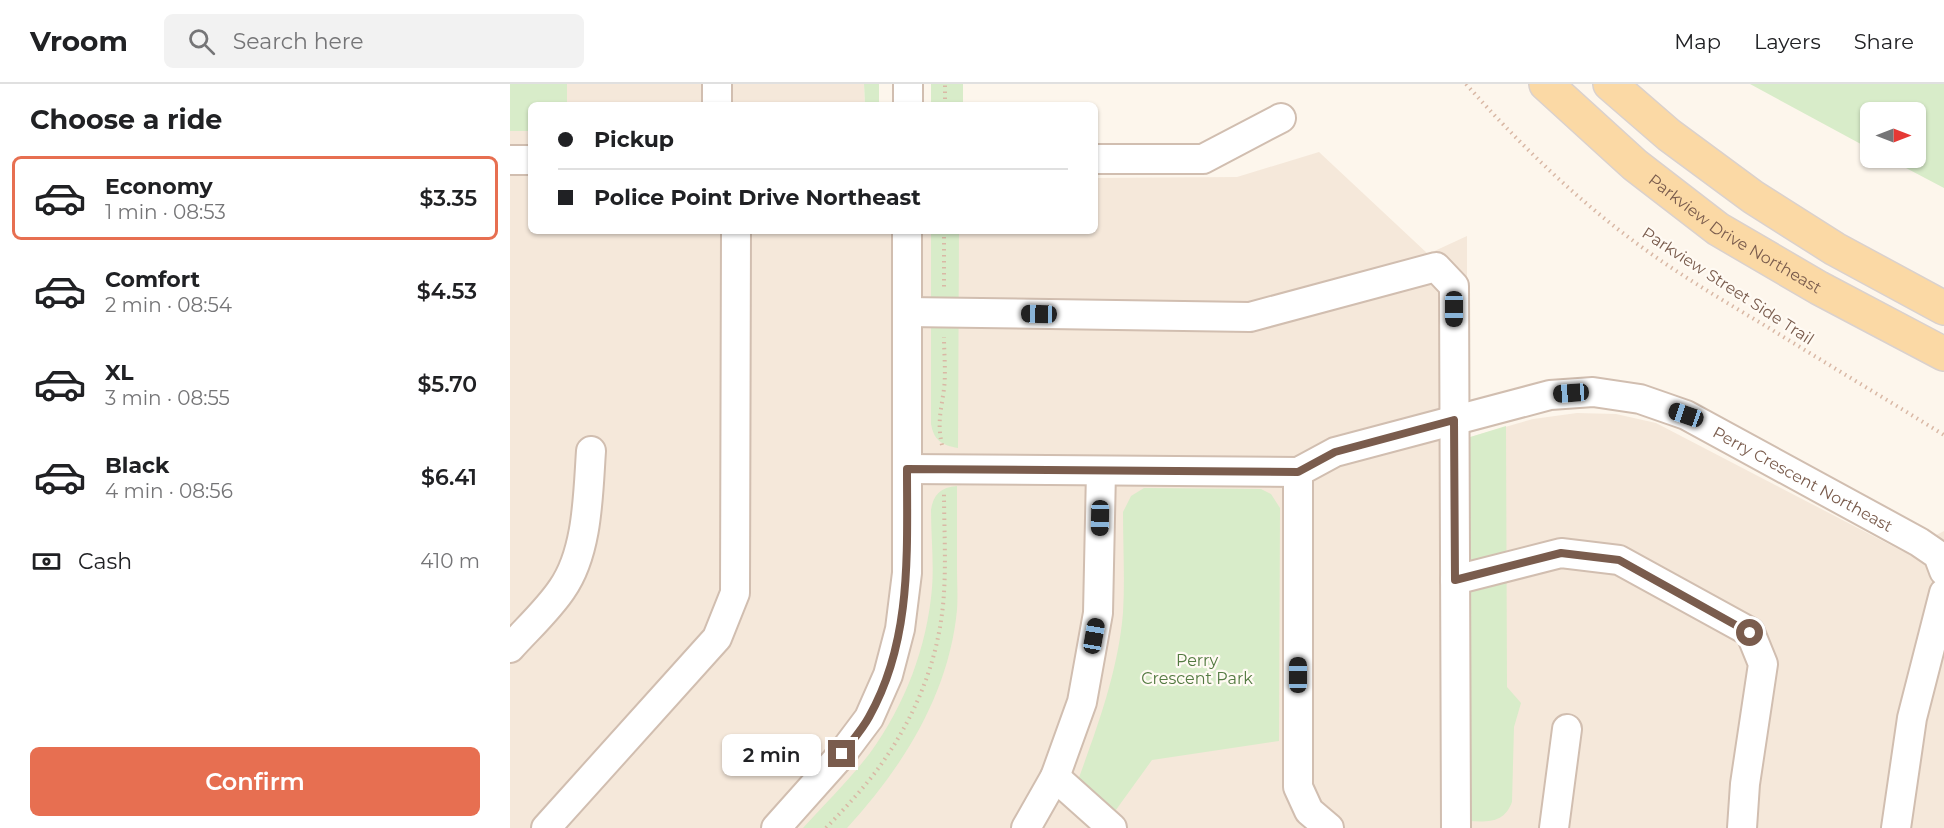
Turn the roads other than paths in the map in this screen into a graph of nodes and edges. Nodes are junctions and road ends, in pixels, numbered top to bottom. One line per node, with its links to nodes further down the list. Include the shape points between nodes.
1 (717, 84): 5 (street)
2 (908, 84): 6 (street)
3 (1546, 84): 15 (main road, Parkview Drive Northeast, via 1635,165 1718,228)
4 (1610, 84): 13 (main road, via 1669,135 1754,197 1835,249)
5 (717, 102)
6 (908, 102)
7 (1281, 118): 8 (street, via 1203,159)
8 (1098, 159)
9 (510, 160): 10 (street)
10 (528, 160)
11 (736, 234): 27 (street, via 735,593 717,638)
12 (908, 234): 14 (street)
13 (1944, 308)
14 (907, 312): 16 (street, via 1250,316 1436,267 1454,286); 18 (street)
15 (1944, 354)
16 (1454, 420): 20 (street, Perry Crescent Northeast, via 1335,452); 21 (street, Perry Crescent Northeast, via 1550,395 1593,392 1641,399 1686,415 1919,542 1938,555); 22 (street)
17 (591, 451): 24 (street, via 580,552 563,589)
18 (907, 469): 19 (street, Perry Crescent Northeast); 28 (street, via 907,573 900,629 888,675 869,718)
19 (1101, 471): 20 (street, Perry Crescent Northeast); 26 (street, via 1098,613 1082,702)
20 (1298, 472): 31 (street, via 1298,787 1309,810)
21 (1944, 571)
22 (1455, 580): 32 (street); 34 (street, via 1561,553 1619,560 1750,633 1763,664)
23 (1944, 593): 35 (street, via 1912,718)
24 (510, 648)
25 (1567, 729): 33 (street)
26 (1055, 777): 29 (street); 30 (street)
27 (546, 828)
28 (776, 828)
29 (1026, 828)
30 (1112, 828)
31 (1329, 828)
32 (1456, 828)
33 (1554, 828)
34 (1742, 828)
35 (1896, 828)

